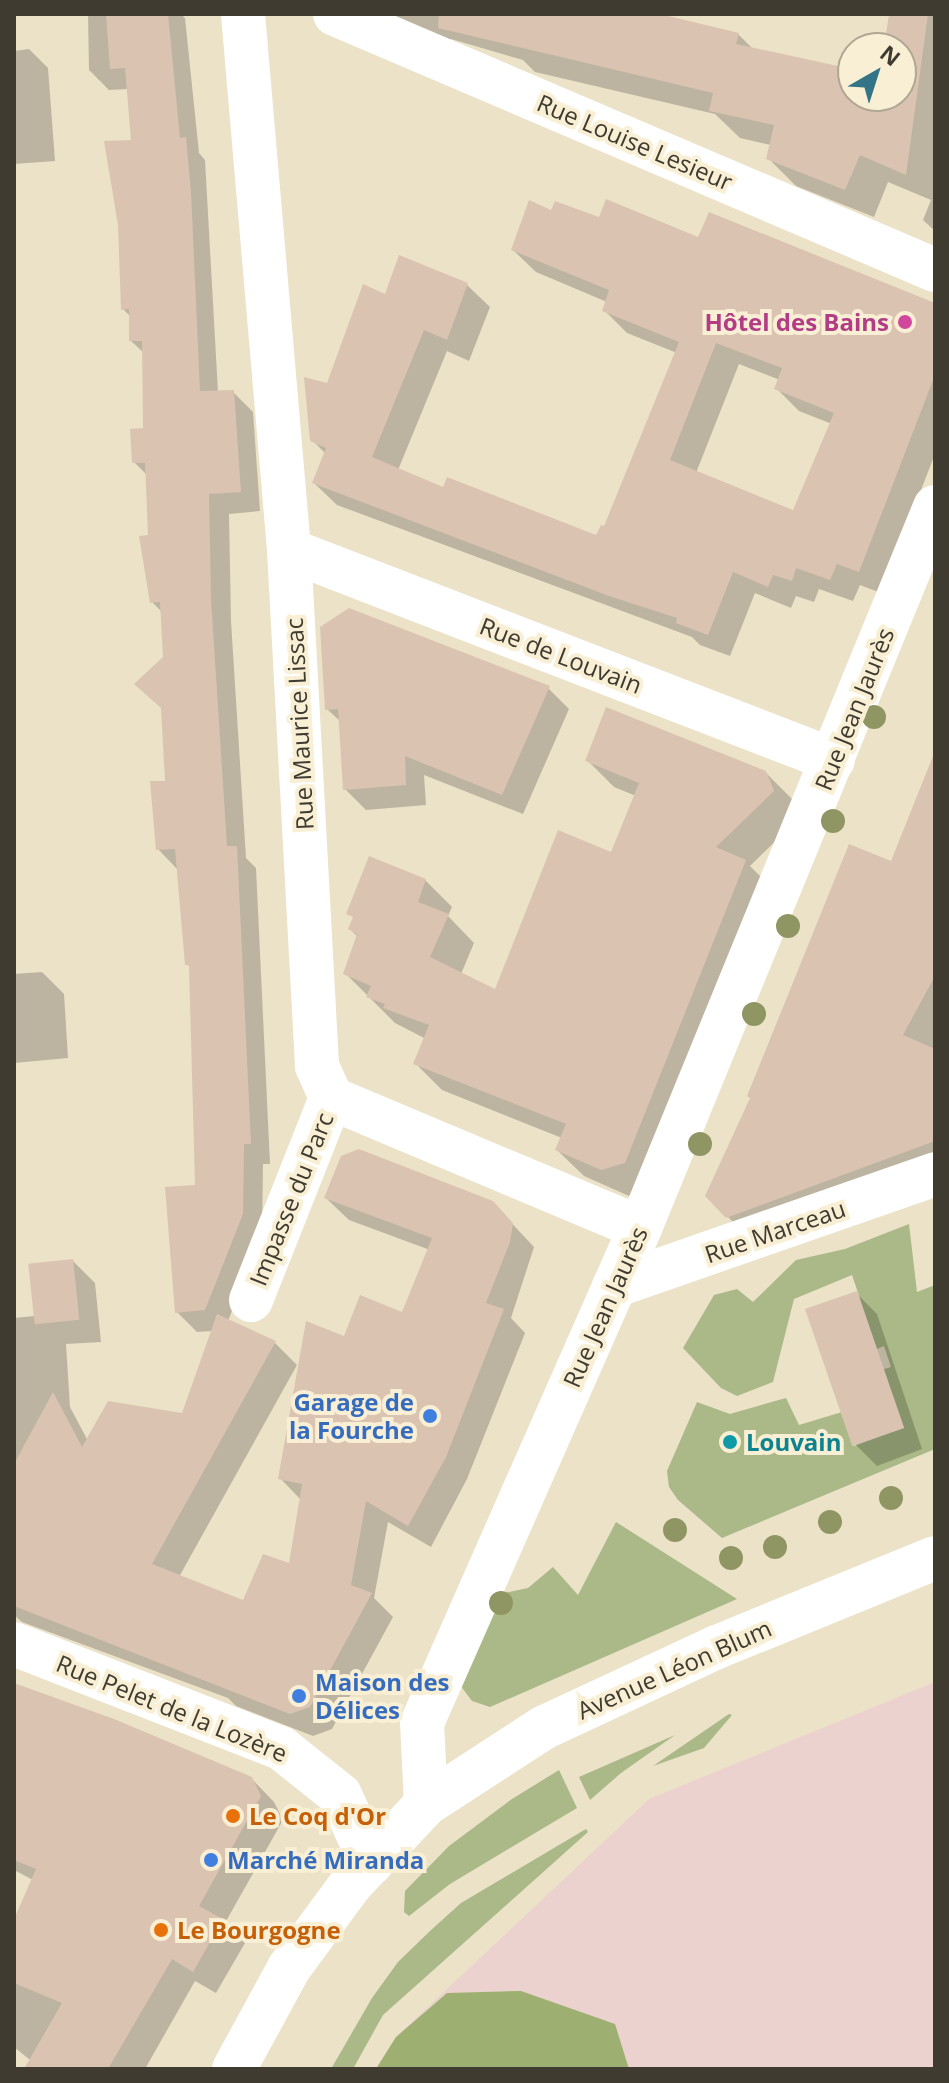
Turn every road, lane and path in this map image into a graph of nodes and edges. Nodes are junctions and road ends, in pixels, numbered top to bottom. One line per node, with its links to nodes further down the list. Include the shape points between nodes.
1 (243, 14): 5 (street, Rue Maurice Lissac)
2 (335, 14): 3 (street, Rue Louise Lesieur)
3 (935, 270)
4 (935, 507): 6 (street, Rue Jean Jaurès)
5 (289, 550): 6 (street, Rue de Louvain); 7 (street, Rue Maurice Lissac, via 317,1066)
6 (833, 760): 9 (street, Rue Jean Jaurès)
7 (331, 1098): 9 (street); 11 (street, Impasse du Parc)
8 (935, 1174): 10 (street, Rue Marceau)
9 (640, 1228): 10 (street, Rue Jean Jaurès)
10 (614, 1286): 14 (street, Rue Jean Jaurès, via 422,1723)
11 (251, 1300)
12 (935, 1558): 14 (street, Avenue Léon Blum, via 717,1647 543,1728)
13 (14, 1644): 15 (street, Rue Pelet de la Lozère, via 281,1748 340,1795)
14 (426, 1804): 15 (street)
15 (371, 1863): 16 (street, via 289,1968)
16 (234, 2069)

